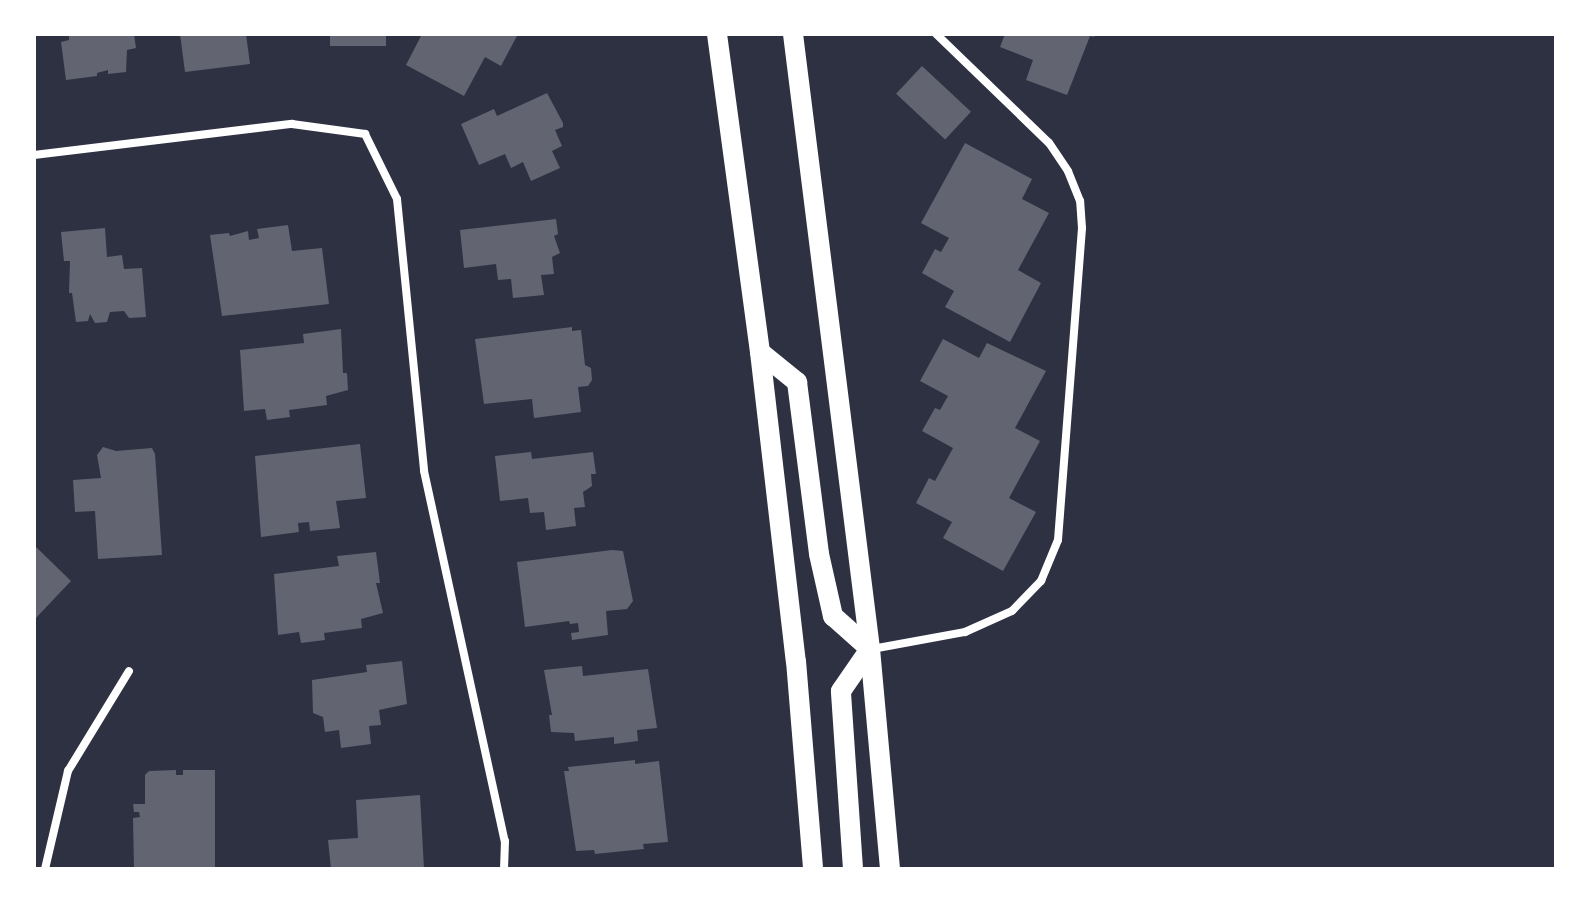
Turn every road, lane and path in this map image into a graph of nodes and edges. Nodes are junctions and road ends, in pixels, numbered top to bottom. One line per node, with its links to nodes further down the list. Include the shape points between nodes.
1 (717, 34): 5 (main road)
2 (793, 34): 6 (main road)
3 (936, 34): 6 (street, via 1049,143 1080,201 1058,540 1041,581 1012,611 965,632)
4 (34, 155): 9 (street, via 292,124 365,134 397,199 424,471 505,841)
5 (760, 352): 6 (main road, via 797,382 819,554 833,616); 10 (main road, via 796,661)
6 (870, 649): 11 (main road, via 841,691); 12 (main road)
7 (129, 671): 8 (street, via 68,771)
8 (45, 869)
9 (504, 869)
10 (813, 869)
11 (853, 869)
12 (890, 869)

